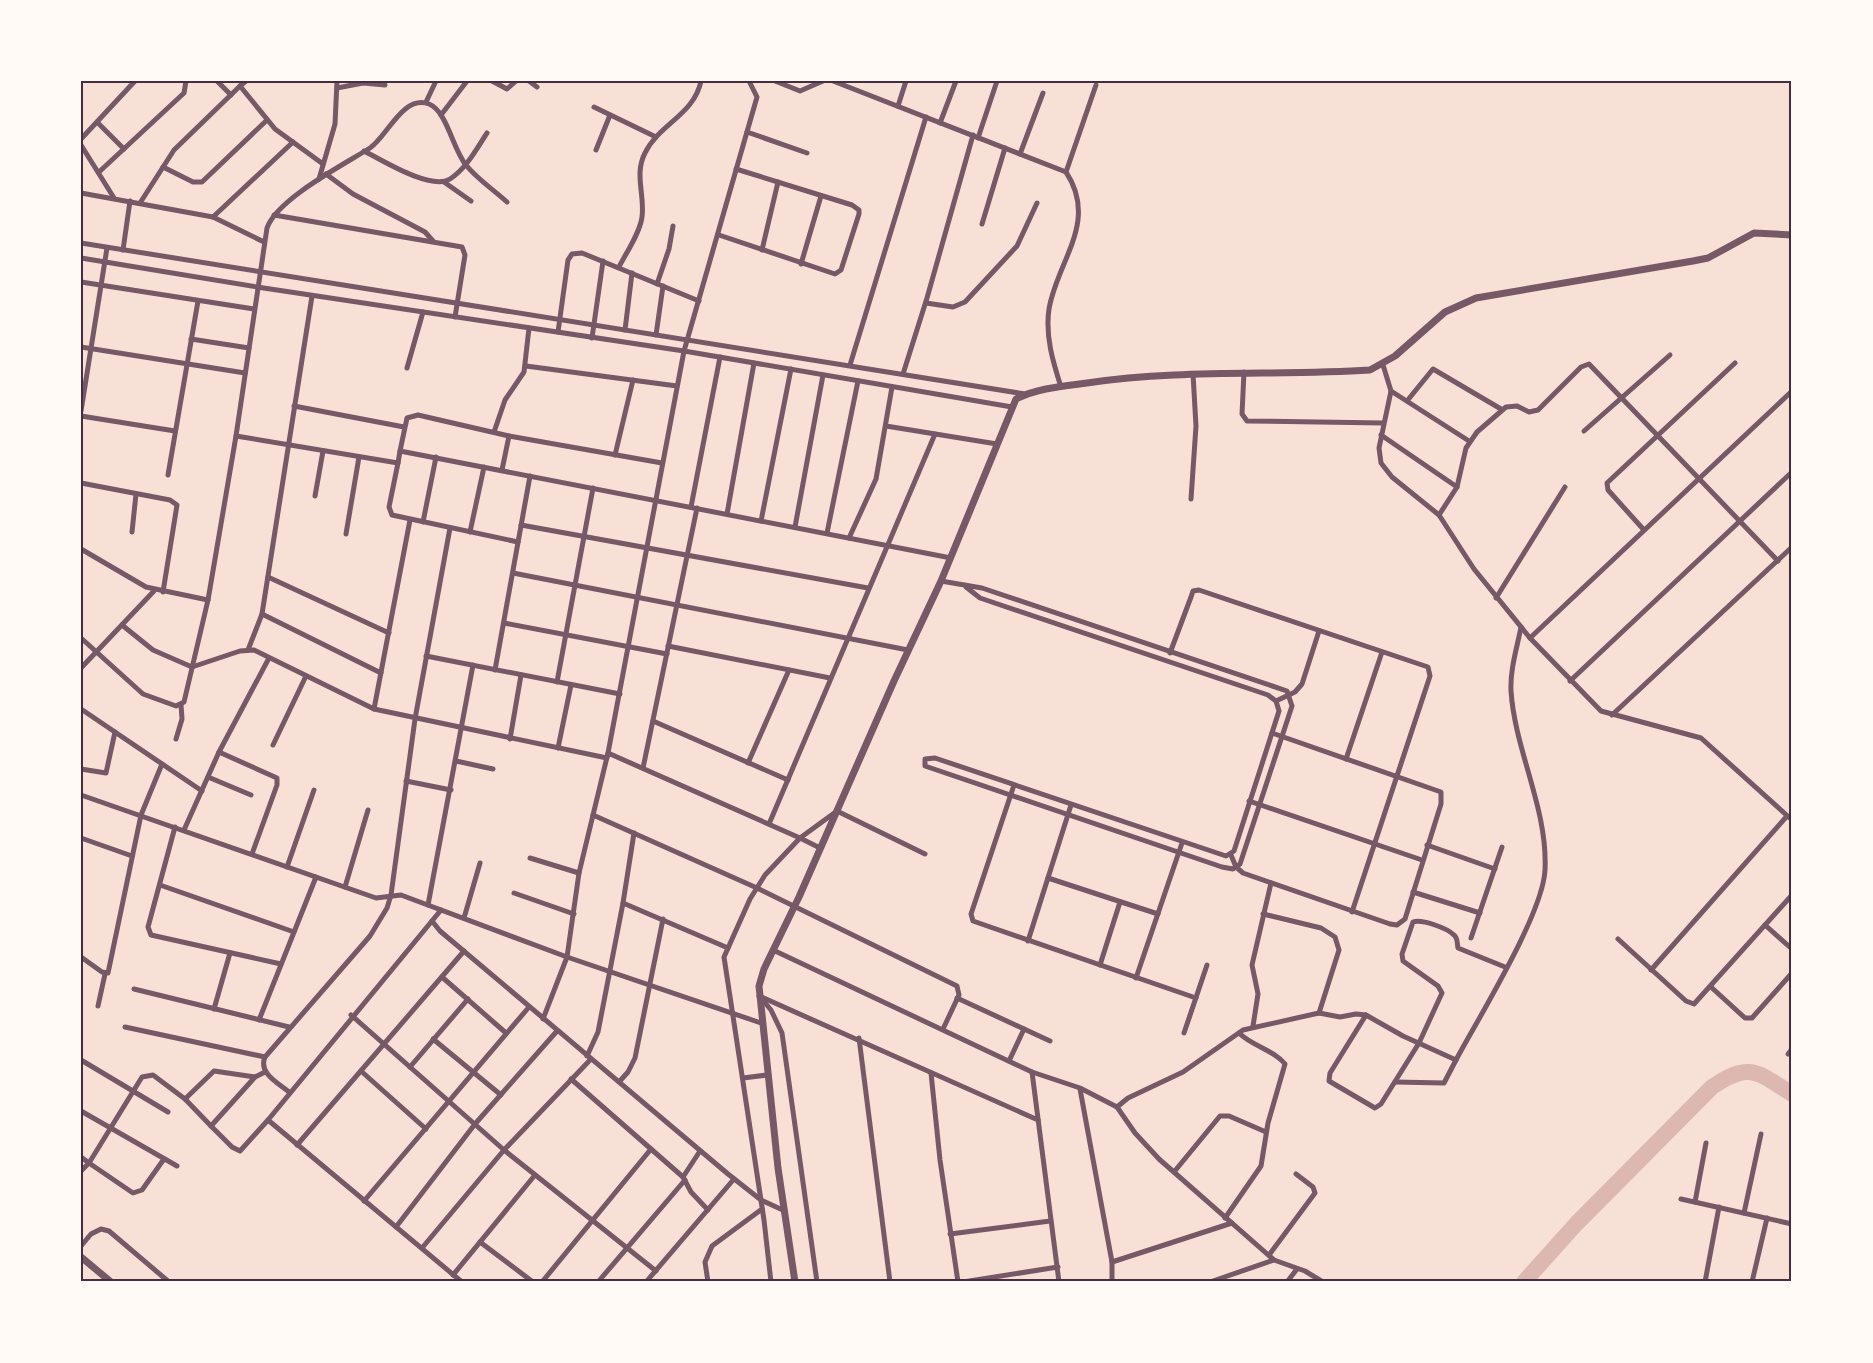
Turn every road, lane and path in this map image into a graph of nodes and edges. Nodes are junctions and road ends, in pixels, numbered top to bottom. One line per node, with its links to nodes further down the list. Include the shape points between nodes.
1 (135, 81): 35 (street)
2 (186, 81): 44 (street, via 184,93)
3 (217, 81): 27 (street)
4 (246, 81): 23 (street)
5 (436, 81): 28 (street)
6 (467, 81): 31 (street)
7 (492, 81): 8 (street, via 507,89)
8 (516, 81)
9 (530, 81): 24 (street)
10 (700, 81): 39 (street, via 690,106)
11 (749, 81): 37 (street, via 757,97)
12 (775, 81): 20 (street, via 800,91)
13 (823, 81): 20 (street)
14 (833, 81): 25 (street)
15 (856, 81): 25 (street)
16 (906, 81): 29 (street)
17 (956, 81): 36 (street)
18 (997, 81): 40 (street)
19 (337, 84): 21 (street); 49 (street, via 335,124)
20 (811, 84)
21 (385, 85)
22 (1096, 85): 54 (street)
23 (240, 86): 27 (street); 34 (street)
24 (537, 87)
25 (854, 89): 29 (street)
26 (1043, 93): 48 (street)
27 (231, 94): 51 (street, via 181,142)
28 (426, 102): 31 (street); 46 (street, via 404,110)
29 (898, 106): 33 (street)
30 (594, 107): 32 (street)
31 (441, 115): 50 (street)
32 (610, 115): 39 (street); 45 (street)
33 (926, 117): 36 (street); 122 (street)
34 (267, 120): 41 (street); 51 (street, via 202,182)
35 (97, 122): 42 (street); 44 (street)
36 (940, 123): 40 (street)
37 (747, 132): 47 (street); 52 (street)
38 (488, 133): 50 (street)
39 (656, 137): 83 (street, via 642,160 642,220)
40 (975, 137): 43 (street); 97 (street)
41 (293, 142): 49 (street); 68 (street)
42 (81, 145): 53 (street)
43 (1005, 148): 48 (street); 69 (street)
44 (124, 149): 53 (street)
45 (596, 150)
46 (364, 152): 55 (street); 57 (street, via 428,182)
47 (807, 153)
48 (1020, 154): 54 (street)
49 (323, 164): 56 (street)
50 (465, 165): 57 (street); 64 (street)
51 (163, 167): 65 (street)
52 (736, 169): 58 (street); 72 (street)
53 (99, 172): 61 (street)
54 (1066, 172): 136 (street, via 1077,193 1078,225 1049,312 1049,339)
55 (326, 174): 56 (street); 73 (street, via 353,194 425,232)
56 (319, 179): 67 (street)
57 (444, 182): 63 (street)
58 (778, 182): 60 (street); 78 (street)
59 (81, 193): 61 (street)
60 (821, 196): 82 (street); 82 (street, via 856,207 859,214 838,273 829,274)
61 (114, 198): 62 (street)
62 (130, 201): 65 (street); 77 (street)
63 (471, 201)
64 (507, 202)
65 (140, 203): 68 (street)
66 (1036, 203): 97 (street, via 1017,246 965,303 953,307)
67 (274, 215): 73 (street); 74 (street)
68 (213, 217): 74 (street)
69 (982, 224)
70 (673, 226): 89 (street)
71 (1792, 234): 123 (street, via 1754,233 1708,258 1476,298 1444,312)
72 (719, 235): 78 (street); 96 (street)
73 (433, 241): 99 (street, via 465,250)
74 (264, 242): 84 (street)
75 (81, 243): 76 (street)
76 (107, 248): 77 (street); 80 (street)
77 (123, 250): 84 (street)
78 (762, 250): 82 (street)
79 (81, 258): 80 (street)
80 (106, 261): 88 (street); 90 (street)
81 (603, 261): 83 (street); 104 (street, via 582,254 570,256); 105 (street)
82 (801, 264)
83 (619, 267): 85 (street)
84 (260, 272): 86 (street); 90 (street)
85 (632, 273): 89 (street); 107 (street)
86 (301, 279): 91 (street); 92 (street)
87 (81, 282): 88 (street)
88 (102, 285): 95 (street); 115 (street)
89 (660, 285): 96 (street); 109 (street)
90 (257, 287): 92 (street); 100 (street)
91 (377, 292): 94 (street); 98 (street)
92 (298, 294): 93 (street)
93 (312, 296): 98 (street); 142 (street)
94 (415, 298): 99 (street); 101 (street)
95 (198, 301): 100 (street); 111 (street)
96 (699, 301): 112 (street)
97 (926, 303): 129 (street)
98 (374, 305): 101 (street)
99 (457, 305): 103 (street); 104 (street)
100 (254, 309): 114 (street)
101 (413, 311): 102 (street)
102 (423, 312): 103 (street); 125 (street)
103 (455, 317): 106 (street)
104 (560, 320): 105 (street); 108 (street)
105 (594, 326): 107 (street); 110 (street)
106 (529, 328): 108 (street); 124 (street)
107 (625, 330): 109 (street)
108 (558, 332): 110 (street)
109 (656, 335): 112 (street)
110 (592, 338): 116 (street)
111 (191, 339): 114 (street); 121 (street)
112 (687, 339): 116 (street); 122 (street)
113 (81, 347): 115 (street)
114 (249, 348): 128 (street)
115 (91, 349): 121 (street); 145 (street)
116 (684, 351): 118 (street); 134 (street)
117 (1670, 355): 140 (street)
118 (720, 357): 119 (street); 182 (street)
119 (754, 363): 126 (street); 183 (street)
120 (1735, 363): 155 (street)
121 (187, 364): 128 (street); 150 (street)
122 (850, 365): 129 (street)
123 (1383, 365): 127 (street, via 1363,371); 137 (street)
124 (526, 366): 132 (street); 152 (street, via 505,400)
125 (406, 368)
126 (791, 369): 131 (street); 186 (street)
127 (1244, 372): 130 (street); 147 (street, via 1242,414 1247,421)
128 (245, 373): 156 (street)
129 (903, 374): 139 (street)
130 (1193, 374): 136 (street, via 1144,375); 180 (street, via 1196,426)
131 (823, 375): 133 (street); 190 (street)
132 (633, 380): 134 (street); 163 (street)
133 (858, 381): 135 (street); 195 (street)
134 (677, 386): 167 (street)
135 (892, 387): 143 (street); 148 (street)
136 (1061, 387): 139 (street)
137 (1391, 391): 141 (street); 147 (street)
138 (1792, 391): 173 (street)
139 (1025, 394): 143 (street)
140 (1622, 398): 144 (street, via 1589,364 1533,412 1512,405); 151 (street); 155 (street)
141 (1407, 401): 144 (street, via 1433,369); 158 (street)
142 (294, 406): 149 (street); 160 (street)
143 (1012, 407): 159 (street)
144 (1501, 409): 158 (street)
145 (81, 411)
146 (81, 416): 150 (street)
147 (1383, 423): 154 (street)
148 (886, 426): 153 (street); 198 (street, via 876,479)
149 (404, 427): 152 (street, via 407,418 418,415); 162 (street)
150 (175, 431): 171 (street)
151 (1584, 431)
152 (494, 432): 157 (street)
153 (935, 434): 159 (street); 200 (street)
154 (1381, 435): 175 (street); 184 (street, via 1379,455 1385,470)
155 (1658, 435): 173 (street); 192 (street, via 1606,486)
156 (236, 436): 160 (street); 217 (street)
157 (509, 436): 163 (street); 169 (street)
158 (1469, 441): 175 (street)
159 (997, 444): 205 (street)
160 (288, 445): 161 (street); 208 (street)
161 (323, 451): 164 (street); 179 (street)
162 (400, 451): 165 (street); 166 (street)
163 (615, 455): 167 (street)
164 (359, 457): 166 (street); 196 (street)
165 (436, 457): 168 (street); 188 (street)
166 (398, 463): 185 (street, via 390,512)
167 (663, 463): 181 (street)
168 (484, 467): 169 (street); 194 (street)
169 (502, 470): 172 (street)
170 (1792, 472): 187 (street)
171 (168, 475)
172 (530, 476): 177 (street); 189 (street)
173 (1699, 478): 187 (street); 192 (street)
174 (81, 483): 178 (street)
175 (1457, 487): 184 (street)
176 (1565, 487): 216 (street)
177 (592, 488): 181 (street); 197 (street)
178 (136, 494): 193 (street); 214 (street, via 170,500 177,505)
179 (315, 496)
180 (1191, 499)
181 (656, 500): 182 (street); 202 (street)
182 (694, 508): 183 (street); 204 (street)
183 (727, 514): 186 (street)
184 (1439, 515): 216 (street)
185 (410, 520): 188 (street); 224 (street)
186 (760, 520): 190 (street)
187 (1740, 521): 206 (street); 249 (street)
188 (423, 522): 191 (street)
189 (521, 525): 197 (street); 199 (street)
190 (795, 527): 195 (street)
191 (450, 528): 194 (street); 237 (street)
192 (1644, 530): 228 (street)
193 (132, 532)
194 (470, 532): 199 (street)
195 (827, 533): 198 (street)
196 (346, 534)
197 (584, 537): 202 (street); 210 (street)
198 (849, 538): 200 (street)
199 (518, 542): 207 (street)
200 (886, 545): 205 (street); 212 (street)
201 (1792, 547): 206 (street)
202 (646, 548): 204 (street); 215 (street)
203 (81, 549): 213 (street)
204 (687, 555): 212 (street); 218 (street)
205 (951, 558): 209 (street)
206 (1778, 561): 258 (street)
207 (513, 573): 210 (street); 220 (street)
208 (268, 577): 219 (street); 224 (street)
209 (941, 581): 211 (street); 232 (street)
210 (575, 585): 215 (street); 225 (street)
211 (966, 587): 233 (street, via 982,588); 239 (street, via 980,598)
212 (868, 588): 227 (street)
213 (154, 591): 214 (street); 221 (street)
214 (163, 592): 217 (street)
215 (637, 597): 218 (street); 230 (street)
216 (1496, 598): 222 (street)
217 (208, 600): 241 (street)
218 (677, 605): 227 (street); 229 (street)
219 (262, 614): 231 (street); 245 (street)
220 (504, 623): 225 (street); 243 (street)
221 (122, 625): 235 (street); 241 (street, via 153,650)
222 (1521, 627): 228 (street); 359 (street, via 1511,691 1539,816 1545,873 1533,914)
223 (1319, 631): 233 (street, via 1199,590 1193,591); 234 (street); 253 (street, via 1302,684)
224 (388, 633): 245 (street)
225 (565, 635): 230 (street); 250 (street)
226 (81, 638): 235 (street)
227 (847, 638): 232 (street); 248 (street)
228 (1530, 638): 249 (street)
229 (668, 646): 236 (street); 244 (street)
230 (629, 647): 236 (street); 252 (street)
231 (248, 650): 238 (street); 241 (street)
232 (908, 650): 293 (street)
233 (1170, 651): 239 (street); 253 (street, via 1281,687)
234 (1382, 652): 271 (street); 279 (street, via 1424,664 1430,670)
235 (95, 653): 242 (street); 255 (street, via 143,694)
236 (667, 654): 260 (street)
237 (426, 656): 240 (street); 259 (street)
238 (269, 658): 247 (street); 269 (street)
239 (1168, 661): 254 (street)
240 (473, 665): 243 (street); 261 (street)
241 (192, 667): 255 (street)
242 (81, 668)
243 (495, 670): 246 (street)
244 (789, 670): 248 (street); 273 (street)
245 (381, 673): 256 (street)
246 (521, 675): 250 (street); 266 (street)
247 (306, 676): 256 (street); 267 (street)
248 (830, 678): 280 (street)
249 (1570, 681): 258 (street, via 1593,705)
250 (557, 682): 251 (street)
251 (571, 685): 252 (street); 268 (street)
252 (620, 694): 270 (street)
253 (1290, 694): 254 (street); 264 (street, via 1292,706)
254 (1276, 701): 263 (street, via 1279,711)
255 (182, 705): 265 (street)
256 (374, 709): 259 (street)
257 (81, 710): 262 (street)
258 (1612, 715): 297 (street, via 1701,738)
259 (415, 719): 261 (street); 281 (street)
260 (653, 722): 273 (street); 275 (street)
261 (462, 729): 266 (street); 272 (street)
262 (115, 732): 274 (street); 276 (street, via 106,773)
263 (1272, 733): 264 (street); 289 (street)
264 (1281, 736): 271 (street); 291 (street)
265 (176, 739)
266 (510, 739): 268 (street)
267 (273, 745)
268 (558, 748): 270 (street)
269 (219, 752): 278 (street); 310 (street, via 277,778)
270 (608, 755): 275 (street); 295 (street)
271 (1346, 759): 279 (street)
272 (456, 761): 277 (street); 284 (street)
273 (748, 763): 280 (street)
274 (162, 764): 285 (street); 294 (street)
275 (643, 768): 298 (street)
276 (81, 770)
277 (493, 770)
278 (208, 777): 285 (street); 287 (street)
279 (1397, 777): 305 (street); 306 (street, via 1441,792 1441,804)
280 (788, 780): 298 (street)
281 (406, 782): 284 (street); 329 (street)
282 (1014, 785): 288 (street); 288 (street, via 935,758 925,759 929,769); 290 (street)
283 (314, 790): 317 (street)
284 (451, 790): 333 (street)
285 (202, 791): 300 (street)
286 (81, 795): 294 (street)
287 (251, 795)
288 (1010, 796): 296 (street); 348 (street, via 971,918)
289 (1249, 801): 291 (street); 312 (street)
290 (1071, 805): 296 (street); 304 (street)
291 (1258, 805): 305 (street); 318 (street, via 1242,861)
292 (368, 810): 325 (street)
293 (837, 811): 303 (street); 308 (street); 311 (street)
294 (141, 815): 299 (street); 313 (street)
295 (593, 815): 301 (street); 320 (street)
296 (1068, 815): 309 (street); 322 (street)
297 (1790, 818): 361 (street)
298 (769, 824): 303 (street)
299 (175, 827): 300 (street); 324 (street)
300 (184, 830): 310 (street)
301 (634, 833): 326 (street); 332 (street)
302 (81, 838): 313 (street)
303 (800, 838): 308 (street); 326 (street)
304 (1182, 843): 309 (street); 312 (street, via 1222,856)
305 (1373, 845): 315 (street); 336 (street)
306 (1427, 846): 315 (street); 319 (street)
307 (1502, 847): 319 (street)
308 (820, 848): 334 (street)
309 (1179, 852): 318 (street, via 1228,869); 340 (street)
310 (252, 854): 317 (street)
311 (925, 854)
312 (1231, 855): 318 (street)
313 (132, 856): 363 (street, via 110,969)
314 (530, 858): 320 (street)
315 (1422, 860): 327 (street)
316 (480, 863): 341 (street)
317 (287, 867): 321 (street)
318 (1236, 867): 323 (street)
319 (1495, 869): 337 (street)
320 (579, 873): 338 (street)
321 (316, 877): 325 (street); 345 (street)
322 (1048, 878): 331 (street); 348 (street)
323 (1271, 883): 336 (street); 339 (street)
324 (160, 885): 345 (street); 353 (street, via 148,927 151,934)
325 (345, 887): 329 (street, via 381,899)
326 (757, 888): 334 (street); 349 (street)
327 (1413, 892): 336 (street, via 1405,919 1397,925); 337 (street)
328 (514, 893): 338 (street)
329 (390, 895): 333 (street); 385 (street, via 370,936)
330 (1792, 895): 344 (street)
331 (1120, 902): 340 (street); 357 (street)
332 (623, 903): 342 (street); 360 (street)
333 (428, 905): 335 (street)
334 (794, 908): 352 (street); 370 (street, via 957,986)
335 (441, 910): 341 (street); 343 (street)
336 (1352, 912)
337 (1480, 913): 346 (street)
338 (574, 914): 355 (street)
339 (1263, 914): 376 (street, via 1321,928 1338,941 1339,950); 383 (street, via 1252,965 1258,994)
340 (1158, 915): 365 (street)
341 (464, 918): 355 (street)
342 (663, 920): 349 (street); 366 (street)
343 (432, 921): 351 (street); 378 (street)
344 (1766, 925): 350 (street); 367 (street)
345 (294, 932): 356 (street)
346 (1471, 938)
347 (1618, 939): 361 (street)
348 (1028, 941): 357 (street)
349 (728, 948): 377 (street, via 724,971)
350 (1792, 949)
351 (464, 951): 364 (street); 374 (street)
352 (773, 951): 369 (street, via 764,969); 386 (street)
353 (230, 953): 356 (street); 375 (street)
354 (81, 957): 363 (street)
355 (567, 957): 360 (street); 380 (street)
356 (281, 964): 381 (street)
357 (1100, 965): 365 (street)
358 (1207, 966): 371 (street)
359 (1505, 968): 395 (street, via 1458,948 1452,934 1413,922 1402,961 1442,993); 400 (street)
360 (609, 969): 366 (street); 398 (street, via 598,1032)
361 (1651, 970): 367 (street, via 1689,1004 1699,1001)
362 (1792, 973): 367 (street, via 1752,1018 1745,1018)
363 (105, 974): 373 (street)
364 (442, 977): 372 (street); 396 (street)
365 (1136, 978): 371 (street)
366 (650, 984): 377 (street); 413 (street, via 635,1058)
367 (1711, 987)
368 (134, 989): 375 (street)
369 (759, 996): 382 (street); 392 (street); 484 (street, via 771,1010 782,1034)
370 (957, 998): 386 (street); 387 (street)
371 (1196, 998): 391 (street)
372 (468, 999): 390 (street); 393 (street)
373 (98, 1006)
374 (529, 1007): 380 (street); 390 (street)
375 (214, 1009): 381 (street)
376 (1319, 1013): 379 (street, via 1340,1017); 383 (street)
377 (733, 1014): 382 (street); 410 (street)
378 (351, 1015): 396 (street); 416 (street)
379 (1366, 1015): 395 (street); 412 (street, via 1330,1073 1329,1081 1375,1108)
380 (543, 1019): 388 (street)
381 (259, 1020): 385 (street)
382 (761, 1023): 408 (street)
383 (1253, 1026): 389 (street)
384 (125, 1027): 397 (street)
385 (289, 1027): 397 (street)
386 (943, 1029): 401 (street)
387 (1024, 1029): 394 (street); 401 (street)
388 (557, 1031): 398 (street); 417 (street)
389 (1239, 1032): 420 (street, via 1183,1072); 429 (street, via 1285,1064)
390 (506, 1033): 407 (street)
391 (1184, 1033)
392 (859, 1038): 405 (street); 485 (street)
393 (434, 1039): 402 (street); 407 (street)
394 (1050, 1041)
395 (1419, 1043): 400 (street); 412 (street)
396 (384, 1044): 402 (street); 403 (street)
397 (265, 1057): 404 (street)
398 (589, 1057): 411 (street); 413 (street)
399 (81, 1060): 415 (street)
400 (1456, 1060): 412 (street, via 1444,1083)
401 (1009, 1061): 406 (street)
402 (410, 1067): 419 (street)
403 (361, 1071): 428 (street); 432 (street)
404 (265, 1072): 409 (street); 416 (street)
405 (931, 1072): 424 (street); 462 (street)
406 (1032, 1072): 414 (street); 424 (street)
407 (475, 1073): 417 (street); 419 (street)
408 (767, 1075): 410 (street); 453 (street)
409 (255, 1077): 418 (street, via 214,1071); 426 (street)
410 (743, 1078): 447 (street)
411 (571, 1080): 433 (street); 434 (street)
412 (1395, 1082)
413 (619, 1083): 435 (street)
414 (1080, 1088): 420 (street); 469 (street)
415 (134, 1092): 418 (street, via 142,1077 149,1074); 422 (street); 427 (street)
416 (289, 1092): 423 (street)
417 (501, 1095): 425 (street)
418 (185, 1099): 426 (street)
419 (449, 1102): 425 (street); 428 (street)
420 (1117, 1107): 441 (street, via 1134,1133)
421 (81, 1112): 427 (street)
422 (168, 1112)
423 (268, 1120): 426 (street, via 240,1150 231,1147); 432 (street)
424 (1038, 1120): 458 (street)
425 (475, 1124): 434 (street); 461 (street)
426 (211, 1126)
427 (111, 1129): 437 (street); 438 (street)
428 (426, 1129): 448 (street)
429 (1266, 1132): 441 (street, via 1220,1116); 455 (street, via 1259,1171)
430 (1761, 1134): 454 (street)
431 (1706, 1143): 449 (street)
432 (297, 1145): 448 (street)
433 (651, 1149): 444 (street); 457 (street)
434 (504, 1150): 442 (street); 466 (street)
435 (700, 1151): 444 (street); 445 (street)
436 (81, 1157): 438 (street)
437 (164, 1159): 438 (street, via 142,1190 133,1193); 439 (street)
438 (89, 1163): 440 (street)
439 (177, 1166)
440 (81, 1171)
441 (1174, 1172): 455 (street)
442 (535, 1174): 457 (street); 463 (street)
443 (1296, 1174): 468 (street, via 1315,1193)
444 (684, 1178): 452 (street); 465 (street)
445 (734, 1179): 447 (street); 452 (street)
446 (1681, 1199): 449 (street)
447 (761, 1200): 451 (street); 453 (street)
448 (364, 1201): 461 (street)
449 (1695, 1202): 450 (street)
450 (1719, 1207): 454 (street); 492 (street)
451 (762, 1209): 481 (street, via 712,1246 705,1262); 482 (street)
452 (708, 1210): 472 (street)
453 (785, 1211): 483 (street)
454 (1744, 1213): 456 (street)
455 (1226, 1218): 459 (street)
456 (1767, 1218): 460 (street); 493 (street)
457 (593, 1220): 465 (street); 478 (street)
458 (1050, 1221): 462 (street); 470 (street)
459 (1232, 1223): 468 (street); 469 (street)
460 (1792, 1224)
461 (396, 1227): 466 (street)
462 (951, 1234): 486 (street)
463 (480, 1242): 473 (street); 477 (street)
464 (81, 1246): 475 (street, via 101,1229 109,1231)
465 (626, 1247): 472 (street); 479 (street)
466 (422, 1248): 473 (street)
467 (81, 1257): 474 (street)
468 (1272, 1258): 471 (street); 489 (street)
469 (1112, 1262): 488 (street)
470 (1058, 1267): 486 (street); 487 (street)
471 (1297, 1269): 490 (street); 491 (street)
472 (656, 1270): 480 (street)
473 (453, 1275): 476 (street)
474 (111, 1282)
475 (169, 1282)
476 (462, 1282)
477 (533, 1282)
478 (542, 1282)
479 (598, 1282)
480 (646, 1282)
481 (708, 1282)
482 (771, 1282)
483 (795, 1282)
484 (817, 1282)
485 (890, 1282)
486 (961, 1282)
487 (1059, 1282)
488 (1112, 1282)
489 (1210, 1282)
490 (1287, 1282)
491 (1323, 1282)
492 (1705, 1282)
493 (1752, 1282)

